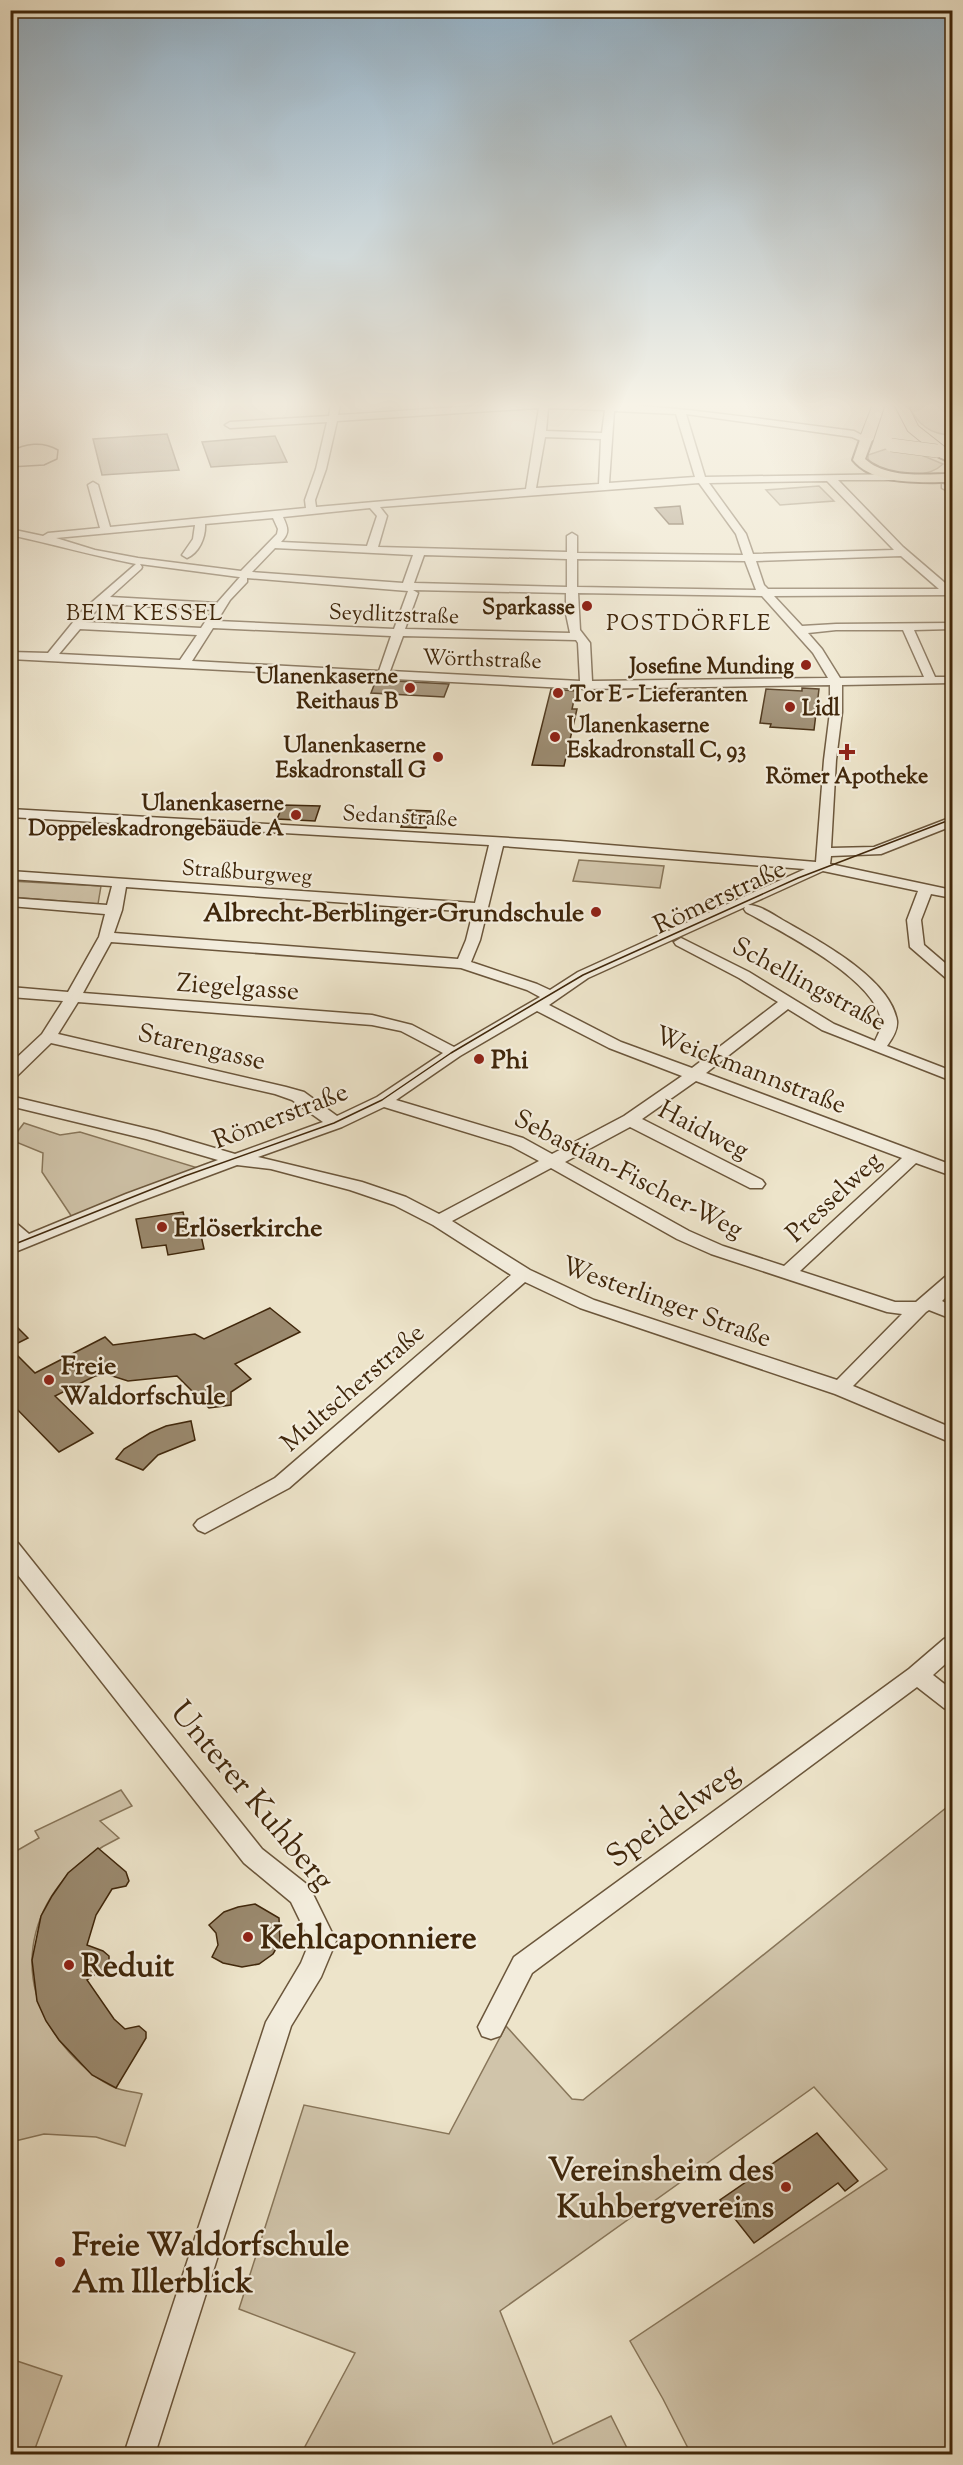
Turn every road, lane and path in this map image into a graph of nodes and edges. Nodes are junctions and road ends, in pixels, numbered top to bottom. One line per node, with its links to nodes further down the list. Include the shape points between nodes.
1 (102, 519): 8 (street)
2 (251, 519): 7 (street)
3 (278, 519): 13 (street, via 282,535)
4 (381, 519): 16 (street)
5 (730, 519): 21 (street)
6 (867, 519): 17 (street)
7 (199, 521): 8 (street); 19 (street, via 200,537)
8 (105, 529): 10 (street); 14 (street)
9 (10, 532): 10 (street)
10 (28, 535): 14 (street)
11 (572, 536): 20 (street)
12 (10, 544): 15 (street)
13 (274, 545): 16 (street); 23 (street)
14 (70, 546): 15 (street); 23 (street, via 113,557)
15 (43, 550): 22 (street)
16 (370, 550): 18 (street)
17 (901, 551): 21 (street, via 820,558); 25 (street)
18 (419, 553): 20 (street); 24 (street)
19 (188, 555)
20 (572, 556): 21 (street); 26 (street)
21 (750, 558): 27 (street)
22 (137, 567): 23 (street); 28 (street)
23 (243, 577): 24 (street); 29 (street)
24 (410, 591): 26 (street); 35 (street)
25 (951, 594): 27 (street)
26 (572, 595): 27 (street); 36 (street, via 573,625)
27 (766, 597): 34 (street)
28 (100, 600): 29 (street); 30 (street)
29 (220, 607): 33 (street)
30 (76, 625): 33 (street); 38 (street)
31 (952, 626): 32 (street)
32 (907, 627): 34 (street); 41 (street)
33 (207, 628): 35 (street, Seydlitzstraße); 39 (street)
34 (798, 630): 43 (street, via 818,651)
35 (397, 633): 36 (street, Seydlitzstraße); 40 (street)
36 (578, 637): 44 (street, via 584,643)
37 (10, 655): 38 (street, Wörthstraße)
38 (51, 657): 39 (street, Wörthstraße)
39 (184, 664): 40 (street, Wörthstraße)
40 (383, 675): 44 (street, Wörthstraße)
41 (931, 680): 42 (street, Wörthstraße); 43 (street, Wörthstraße)
42 (952, 680)
43 (836, 682): 44 (street, Wörthstraße); 47 (street)
44 (586, 685)
45 (10, 813): 48 (street, Sedanstraße)
46 (952, 822): 49 (street)
47 (826, 834): 49 (street, via 846,846); 50 (street)
48 (497, 841): 50 (street, Sedanstraße); 58 (street)
49 (871, 851): 50 (street); 54 (street, via 890,874)
50 (828, 863): 52 (street); 54 (street, via 858,874)
51 (10, 875): 53 (street, Straßburgweg)
52 (803, 880): 59 (street, Römerstraße); 67 (street, Römerstraße, via 583,975)
53 (120, 883): 58 (street, Straßburgweg); 60 (street)
54 (904, 883): 55 (street)
55 (926, 888): 56 (street); 64 (street, via 914,920 917,947)
56 (952, 894)
57 (10, 902): 60 (street)
58 (481, 908): 63 (street)
59 (751, 909): 62 (street, Römerstraße); 70 (street, via 819,947 854,972 884,1004 890,1021)
60 (115, 910): 61 (street)
61 (106, 937): 63 (street, Weickmannstraße); 66 (street)
62 (681, 942): 67 (street, Römerstraße); 68 (street, Schellingstraße)
63 (463, 964): 67 (street, Weickmannstraße, via 532,987)
64 (952, 976)
65 (10, 992): 66 (street, Ziegelgasse)
66 (73, 997): 69 (street); 71 (street, Ziegelgasse, via 372,1020 406,1028)
67 (544, 1001): 71 (street, Römerstraße); 73 (street, Weickmannstraße, via 615,1046)
68 (788, 1002): 70 (street, Schellingstraße, via 828,1027); 73 (street)
69 (48, 1037): 72 (street); 78 (street, Starengasse, via 280,1090 298,1096)
70 (878, 1048): 74 (street, Schellingstraße)
71 (454, 1053): 76 (street, Römerstraße)
72 (10, 1074)
73 (693, 1075): 77 (street); 79 (street, Weickmannstraße)
74 (952, 1076)
75 (10, 1101): 80 (street, Westerlinger Straße)
76 (383, 1101): 78 (street, Römerstraße); 81 (street, Sebastian-Fischer-Weg, via 417,1114 488,1131)
77 (630, 1120): 81 (street); 83 (street, Haidweg)
78 (336, 1123): 80 (street, Römerstraße)
79 (913, 1157): 82 (street, Weickmannstraße); 87 (street, Presselweg)
80 (235, 1160): 84 (street, Westerlinger Straße, via 271,1164 356,1186 400,1201); 86 (street, Römerstraße)
81 (552, 1161): 84 (street); 87 (street, Sebastian-Fischer-Weg, via 684,1235)
82 (952, 1171)
83 (756, 1184)
84 (439, 1221): 88 (street, Westerlinger Straße)
85 (10, 1227): 86 (street)
86 (19, 1245)
87 (787, 1273): 90 (street, Sebastian-Fischer-Weg, via 894,1308)
88 (523, 1274): 92 (street, Westerlinger Straße, via 587,1304); 94 (street, Multscherstraße, via 282,1483)
89 (952, 1281): 90 (street)
90 (924, 1306): 91 (street); 92 (street)
91 (952, 1313)
92 (842, 1389): 93 (street, Westerlinger Straße)
93 (952, 1436)
94 (205, 1526)
95 (10, 1549): 100 (street, Unterer Kuhberg, via 253,1856 300,1894 323,1941 312,1969 279,2022)
96 (952, 1645): 97 (street, Speidelweg)
97 (917, 1675): 98 (street); 99 (street, Speidelweg, via 523,1965)
98 (952, 1702)
99 (491, 2027)
100 (140, 2454)

